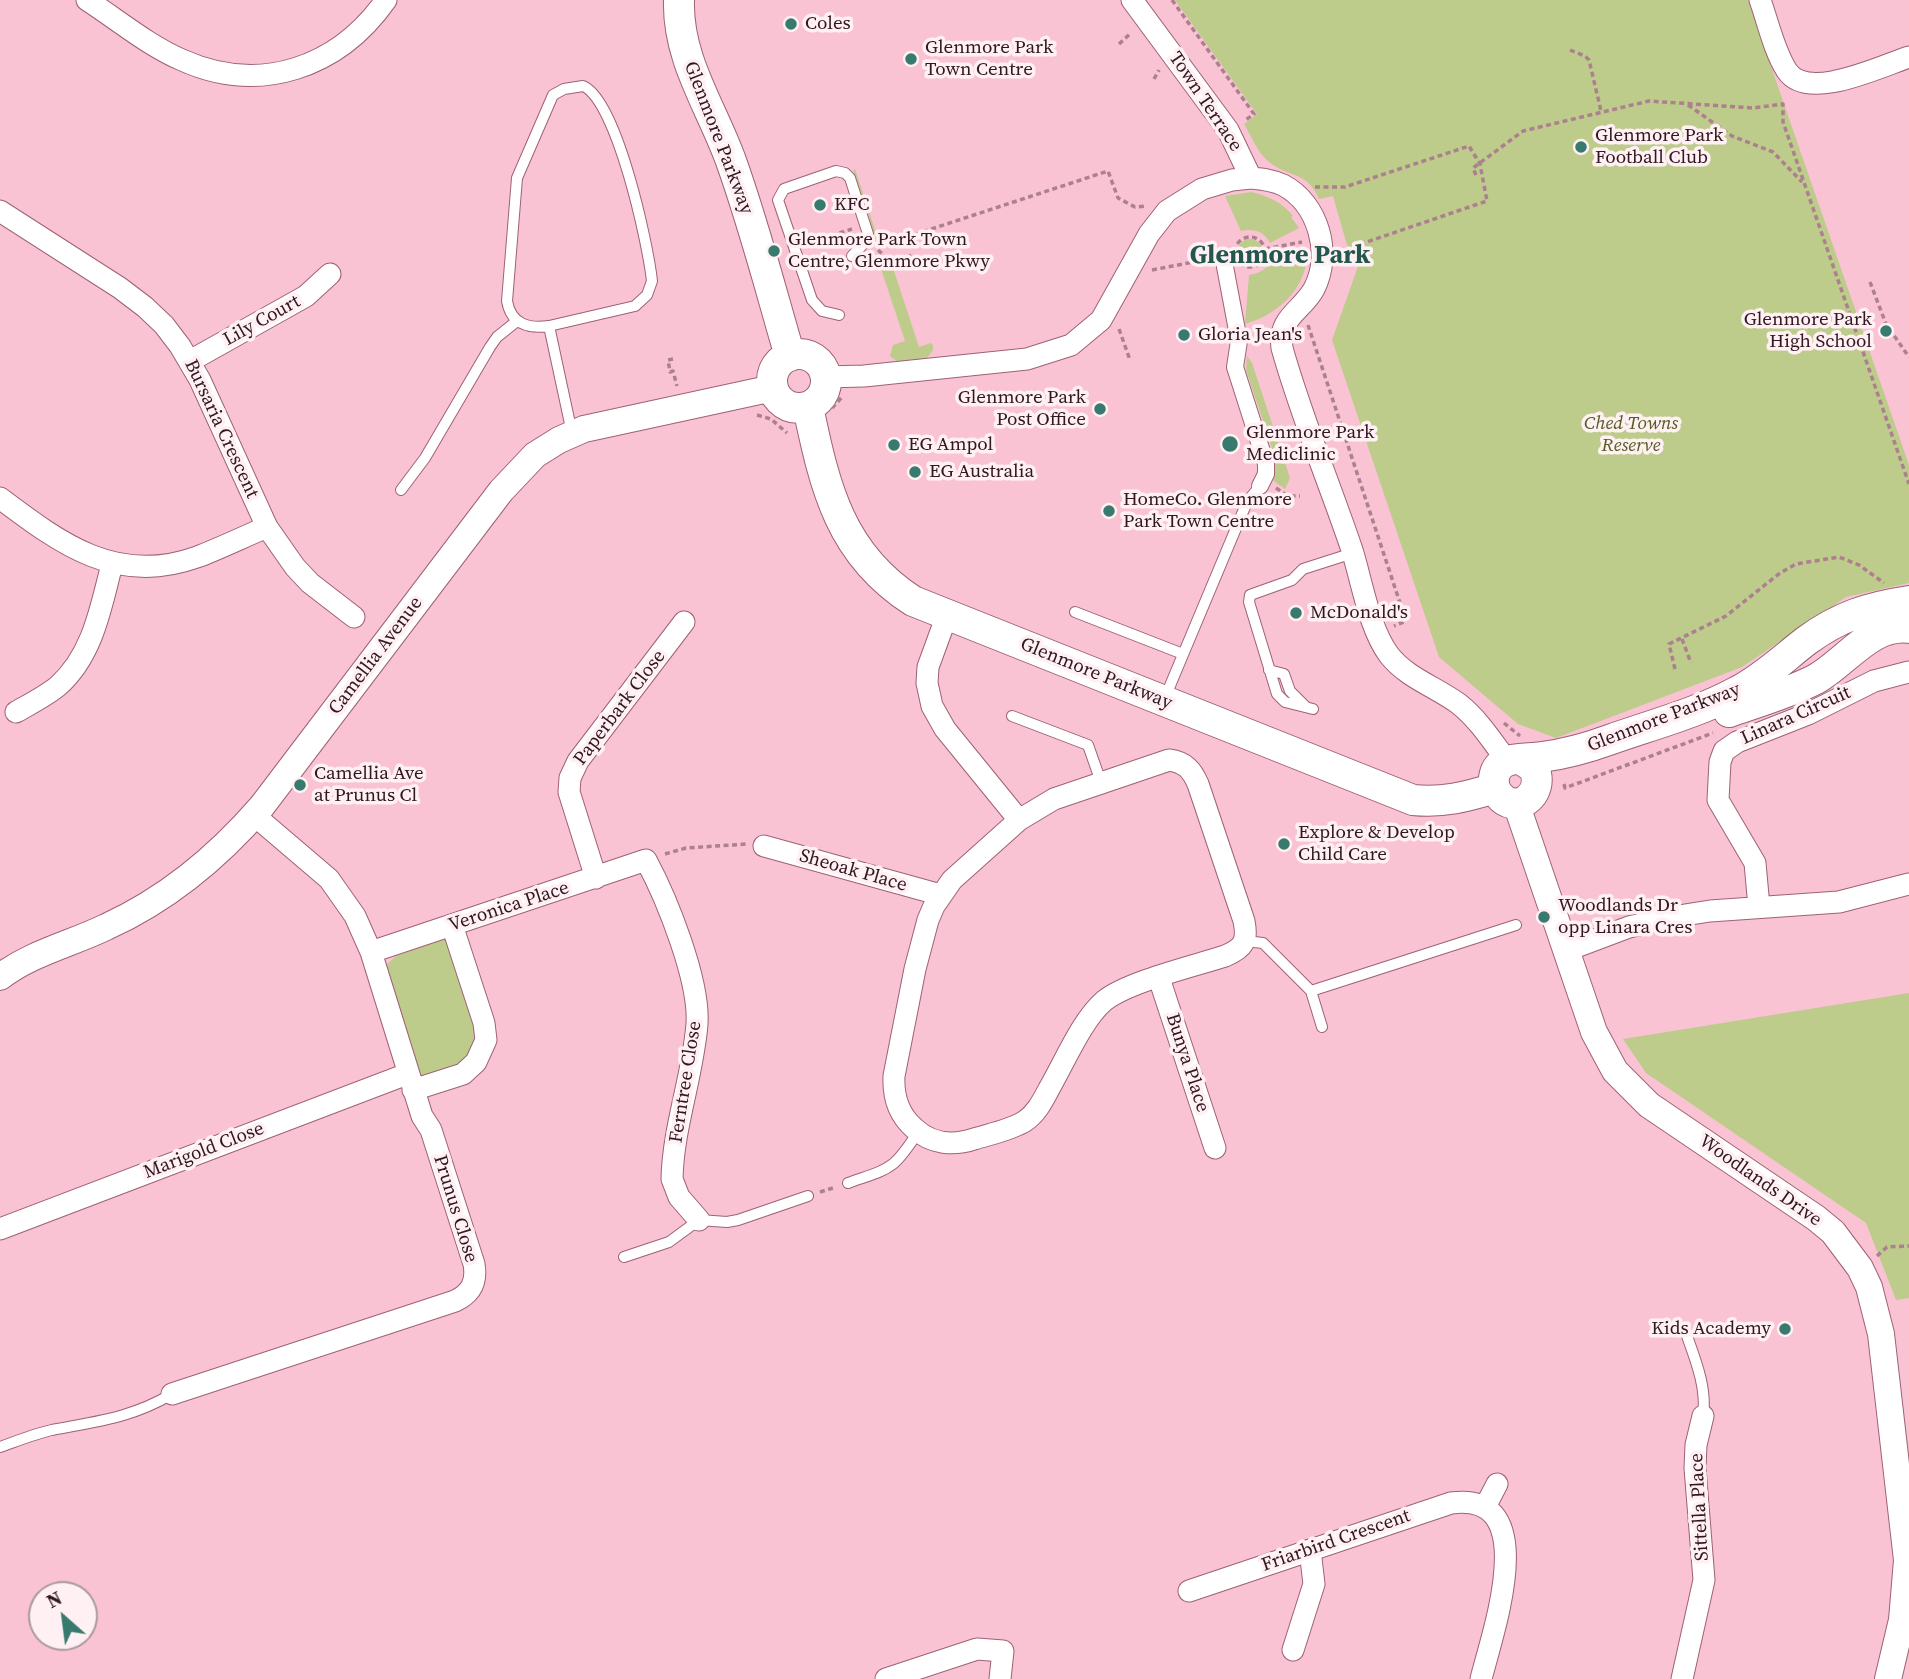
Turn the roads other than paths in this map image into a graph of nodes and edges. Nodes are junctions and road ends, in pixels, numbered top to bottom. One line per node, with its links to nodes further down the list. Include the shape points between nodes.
1 (87, 0): 2 (street, via 181,60 220,72 252,75 286,71 332,53 361,32)
2 (386, 0)
3 (678, 0): 15 (main road, Glenmore Parkway, via 684,48 732,162)
4 (1132, 0): 7 (street, Town Terrace, via 1228,130)
5 (1759, 0): 6 (street, via 1785,68 1799,82 1831,82)
6 (1909, 57)
7 (1251, 178): 17 (street, via 1202,189 1167,211 1101,320 1071,345 1027,359); 25 (street, via 1293,192 1318,229 1319,276 1307,299 1287,319 1281,343)
8 (0, 211): 16 (street, Bursaria Crescent, via 145,307)
9 (852, 256): 12 (lane, via 869,234 845,173 784,189 778,200 812,300 822,311)
10 (1223, 256): 21 (street, via 1239,341 1235,367 1264,453 1266,474)
11 (330, 274): 16 (street, Lily Court, via 306,296)
12 (839, 315)
13 (517, 321): 14 (lane, via 531,328); 14 (lane, via 507,301 519,171 554,95 583,86 597,96 626,161 652,281 648,295 635,306); 22 (lane, via 490,347)
14 (549, 326): 20 (lane)
15 (790, 356): 17 (main road, via 808,356 821,365); 18 (main road, via 776,366)
16 (190, 361): 24 (street, Bursaria Crescent)
17 (825, 377): 19 (main road)
18 (773, 388): 19 (main road, via 789,407); 20 (street, Camellia Avenue)
19 (820, 408): 29 (main road, Glenmore Parkway, via 816,446 832,502 856,549 903,594)
20 (572, 433): 42 (street, Camellia Avenue, via 536,455 507,484)
21 (1260, 486): 33 (lane, via 1247,502)
22 (401, 490)
23 (0, 498): 26 (street, via 76,551)
24 (267, 527): 26 (street, via 179,562); 30 (street, Bursaria Crescent, via 310,583)
25 (1353, 553): 36 (lane, via 1303,569 1292,580 1250,595 1277,694 1285,702); 39 (street, via 1387,651 1402,668 1457,703)
26 (112, 564): 37 (street, via 96,626 83,655 56,688)
27 (1899, 593): 39 (main road, Glenmore Parkway, via 1847,616 1806,641 1754,683 1710,704 1578,750)
28 (1075, 612): 33 (lane)
29 (947, 615): 35 (main road, Glenmore Parkway); 43 (street, via 928,667 931,703 945,729)
30 (354, 617)
31 (684, 622): 46 (street, Paperbark Close, via 578,761 570,778 571,800)
32 (1909, 628): 41 (main road, Glenmore Parkway, via 1900,626 1872,636 1832,668 1797,688 1589,762)
33 (1183, 654): 35 (lane)
34 (1909, 672): 49 (street, Linara Circuit, via 1874,681 1724,751 1718,800 1755,863)
35 (1163, 701): 41 (main road, Glenmore Parkway, via 1413,800)
36 (1309, 708)
37 (16, 712)
38 (1012, 716): 40 (lane, via 1088,745)
39 (1517, 754): 41 (main road, via 1534,768); 41 (main road, via 1494,776)
40 (1101, 782): 43 (street, via 1054,799); 52 (street, via 1170,760 1191,770 1244,921)
41 (1535, 791): 53 (street, Woodlands Drive)
42 (254, 815): 54 (street, Prunus Close, via 338,890); 55 (street, Camellia Avenue, via 223,848 158,900)
43 (1019, 820): 48 (street)
44 (764, 846): 48 (street, Sheoak Place)
45 (646, 860): 46 (street, Veronica Place); 64 (street, Ferntree Close, via 662,889 696,1000 696,1034 671,1179 679,1197)
46 (596, 878): 50 (street, Veronica Place)
47 (1909, 884): 49 (street, via 1839,902)
48 (941, 895): 60 (street, via 928,920 915,969 894,1076 898,1109)
49 (1759, 907): 53 (street, via 1649,922)
50 (452, 925): 54 (street, Veronica Place); 59 (street, Marigold Close, via 486,1040 476,1062 463,1074)
51 (1516, 925): 57 (lane)
52 (1245, 940): 56 (street, via 1225,956); 57 (lane, via 1263,943)
53 (1568, 950): 80 (street, Woodlands Drive, via 1603,1051 1632,1090 1833,1232 1870,1287 1881,1334 1907,1560 1902,1620)
54 (371, 952): 59 (street, Prunus Close)
55 (0, 977)
56 (1158, 978): 60 (street, via 1126,988 1103,1002 1037,1111 1024,1122 962,1143 939,1141); 61 (street, Bunya Place)
57 (1311, 991): 58 (lane)
58 (1322, 1027)
59 (410, 1082): 65 (street, Marigold Close); 68 (street, Prunus Close, via 474,1264 475,1281 469,1292 456,1301)
60 (918, 1132): 62 (lane, via 891,1167)
61 (1215, 1148)
62 (848, 1183)
63 (808, 1196): 64 (lane, via 738,1220)
64 (699, 1220): 66 (lane, via 669,1242)
65 (0, 1229)
66 (624, 1257)
67 (1687, 1336): 69 (lane, Sittella Place, via 1703,1391)
68 (172, 1394): 70 (lane, Prunus Close, via 117,1418)
69 (1703, 1416): 79 (street, Sittella Place, via 1695,1468 1704,1580)
70 (0, 1447)
71 (1497, 1484): 72 (street)
72 (1485, 1507): 73 (street, Friarbird Crescent, via 1474,1502 1451,1503); 78 (street, via 1498,1520 1506,1559 1503,1592)
73 (1310, 1550): 74 (street, Friarbird Crescent); 75 (street, via 1314,1584)
74 (1189, 1591)
75 (1293, 1650)
76 (886, 1679): 77 (street, via 983,1648 1003,1651)
77 (1000, 1679)
78 (1481, 1679)
79 (1682, 1679)
80 (1888, 1679)

